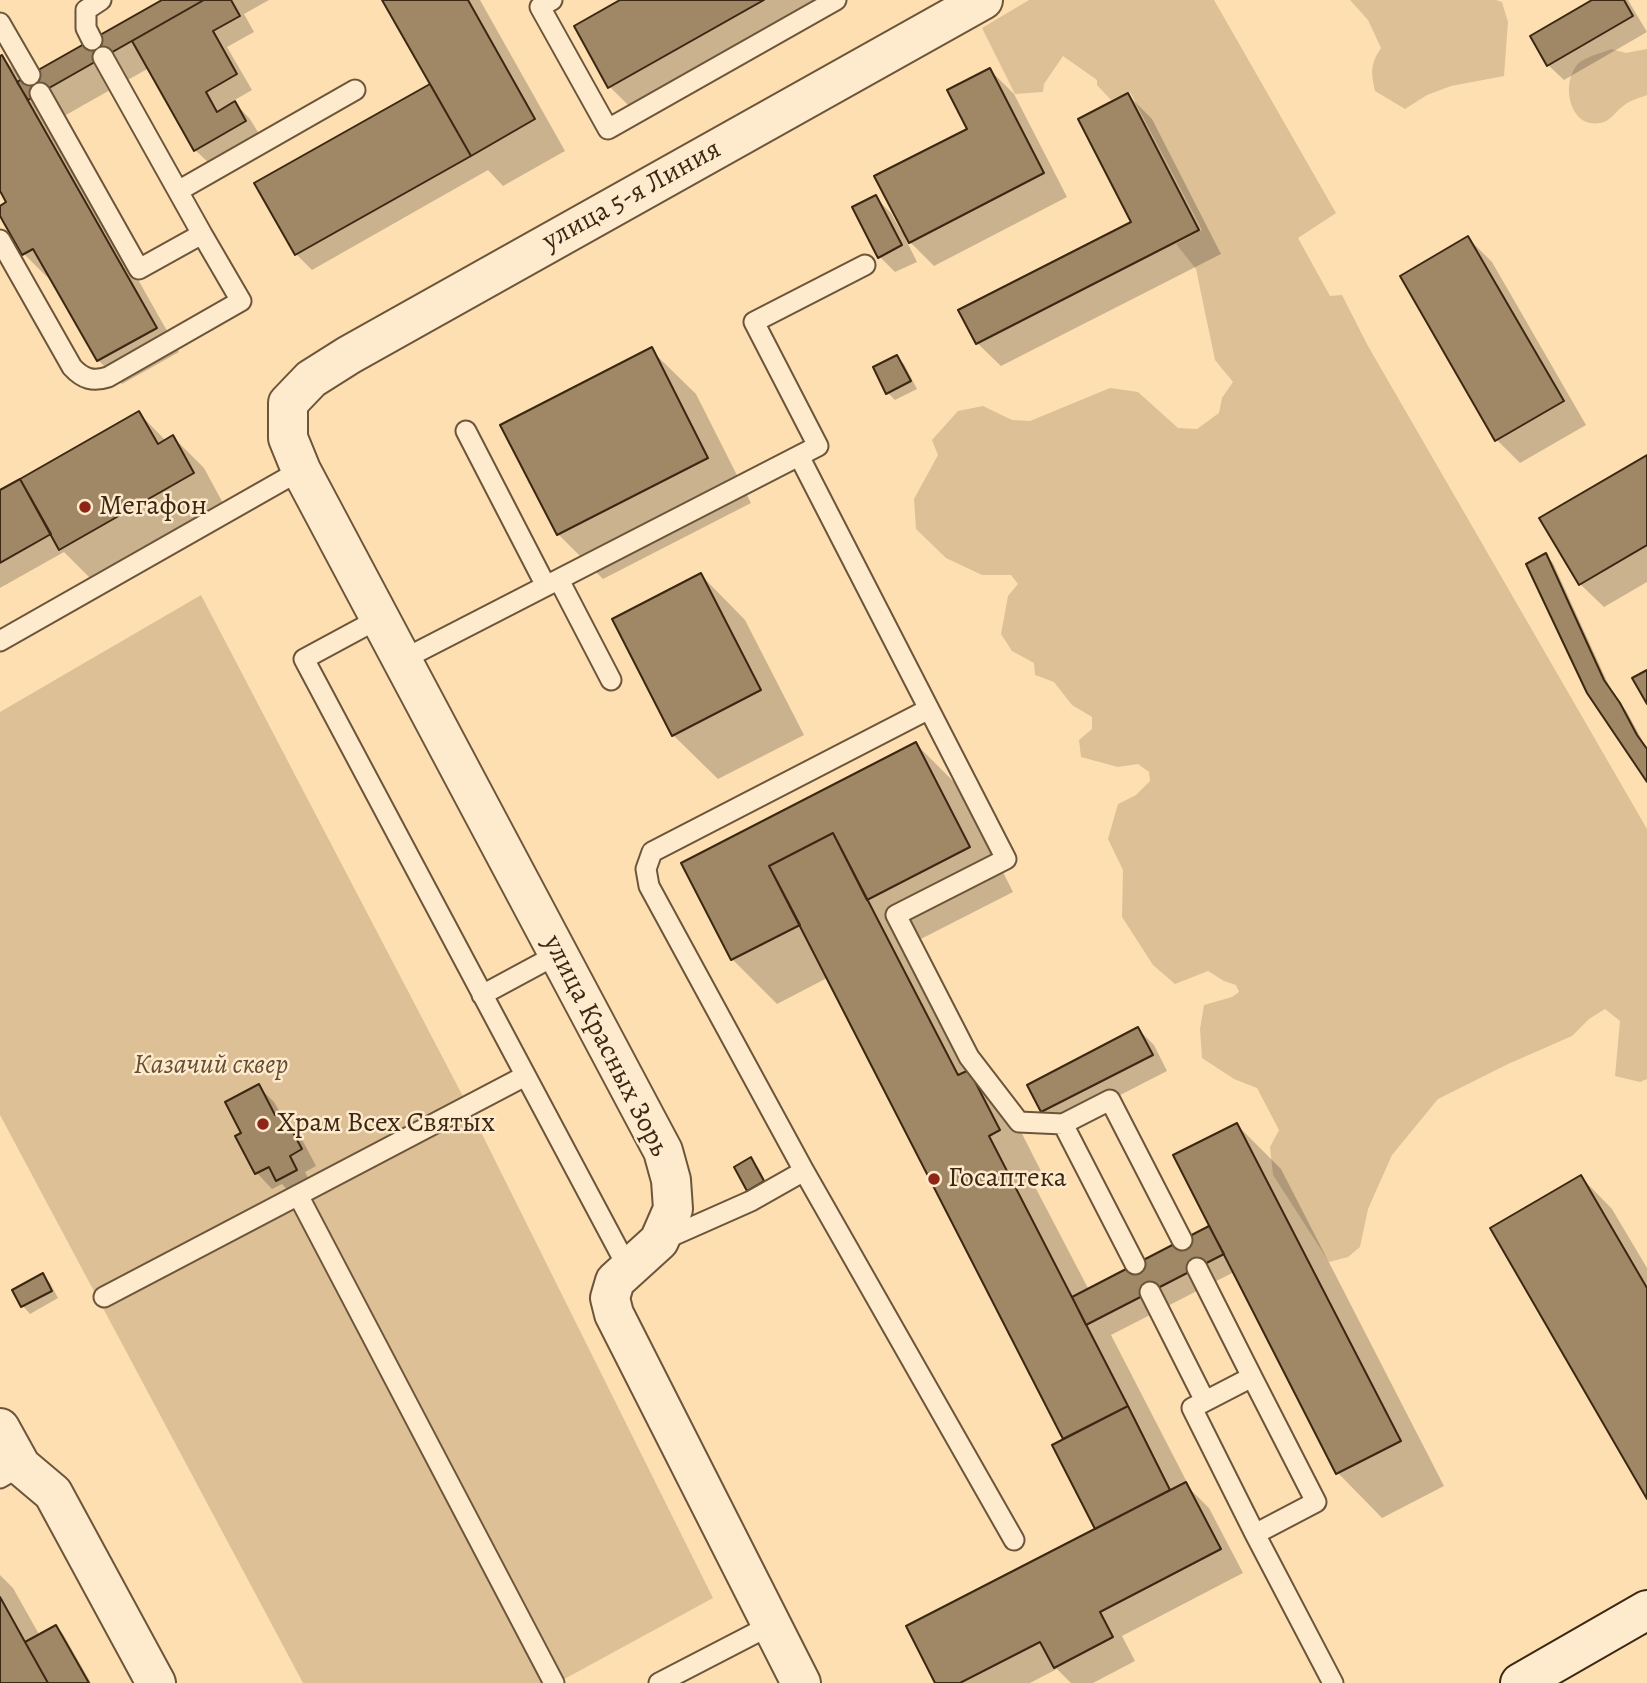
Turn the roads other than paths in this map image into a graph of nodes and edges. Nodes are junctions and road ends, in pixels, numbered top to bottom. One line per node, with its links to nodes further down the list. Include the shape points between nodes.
1 (101, 0): 7 (lane, via 86,10 86,29)
2 (552, 0): 3 (lane, via 540,7 608,128)
3 (836, 0)
4 (983, 0): 5 (street, улица 5-я Линия)
5 (940, 10): 16 (street, улица 5-я Линия, via 349,355 311,379)
6 (0, 23): 9 (lane)
7 (92, 40)
8 (103, 58): 12 (lane)
9 (30, 75)
10 (355, 90): 12 (lane)
11 (40, 93): 13 (lane, via 139,269)
12 (178, 191): 13 (lane)
13 (202, 234): 14 (lane, via 241,302 99,380 88,380 72,367)
14 (0, 240)
15 (865, 265): 18 (lane, via 754,322 818,446)
16 (288, 403): 19 (street, улица Красных Зорь, via 288,438)
17 (467, 431): 20 (lane)
18 (799, 456): 20 (lane); 25 (lane)
19 (301, 470): 21 (street, улица Красных Зорь); 22 (lane)
20 (552, 583): 23 (lane); 24 (lane)
21 (380, 618): 23 (street, улица Красных Зорь); 27 (lane, via 304,659)
22 (0, 641)
23 (402, 660): 26 (street, улица Красных Зорь)
24 (611, 680)
25 (929, 709): 29 (lane, via 1006,859 896,915 969,1057 1019,1122); 30 (lane, via 652,852 646,869 649,886)
26 (558, 954): 27 (lane); 33 (street, улица Красных Зорь, via 663,1151 673,1209)
27 (482, 995): 28 (lane)
28 (526, 1076): 31 (lane); 35 (lane)
29 (1063, 1124): 32 (lane, via 1110,1100); 34 (lane)
30 (804, 1171): 33 (lane, via 751,1201); 44 (lane)
31 (298, 1195): 38 (lane); 48 (lane)
32 (1182, 1240)
33 (659, 1241): 35 (street, улица Красных Зорь)
34 (1135, 1264)
35 (628, 1268): 46 (street, улица Красных Зорь, via 612,1289 614,1314)
36 (1196, 1268): 39 (lane)
37 (1150, 1292): 40 (lane)
38 (104, 1297)
39 (1252, 1377): 40 (lane); 43 (lane, via 1316,1502)
40 (1205, 1401): 43 (lane, via 1192,1408)
41 (0, 1429): 42 (street)
42 (11, 1472): 47 (street, via 53,1493)
43 (1255, 1534): 51 (lane)
44 (1014, 1540)
45 (1647, 1610): 52 (street)
46 (771, 1625): 49 (lane); 50 (street, улица Красных Зорь)
47 (156, 1683)
48 (554, 1683)
49 (659, 1683)
50 (800, 1683)
51 (1333, 1683)
52 (1520, 1683)

